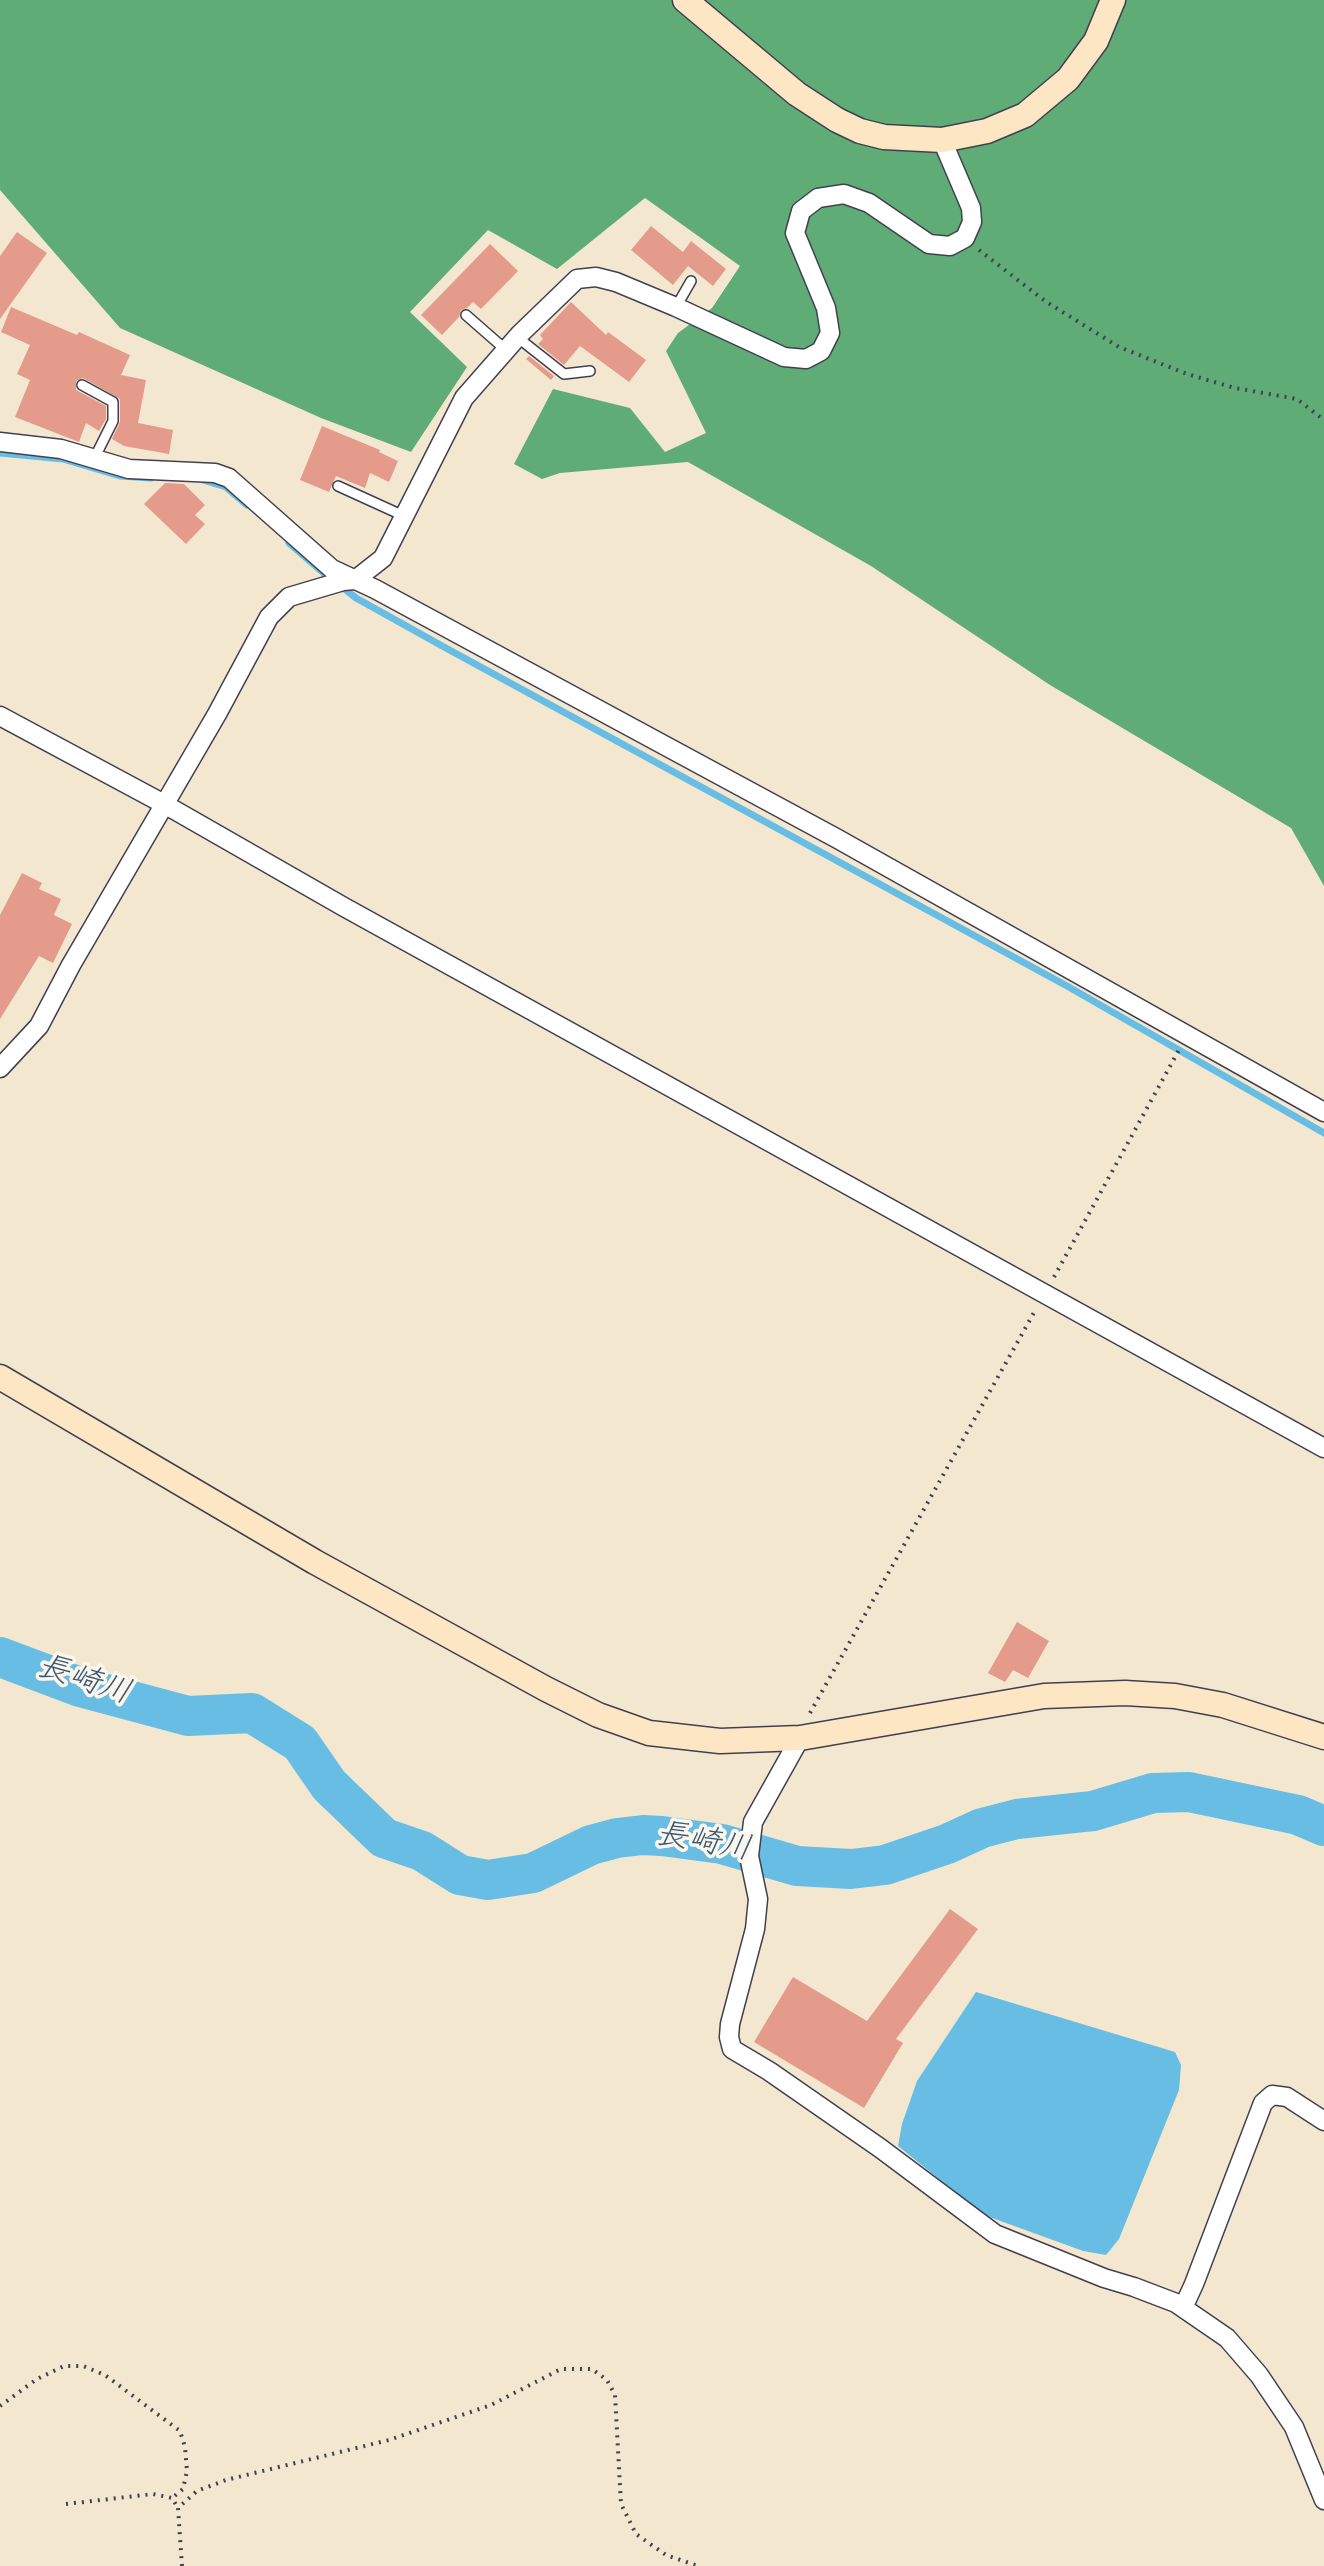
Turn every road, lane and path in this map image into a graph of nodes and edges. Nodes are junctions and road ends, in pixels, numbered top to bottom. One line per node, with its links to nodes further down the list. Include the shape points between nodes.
1 (685, 0): 3 (street, via 797,94 837,120 884,137)
2 (1113, 0): 3 (street, via 1096,41 1068,79 1036,106 987,131)
3 (942, 140): 4 (street, via 971,208)
4 (965, 238): 6 (street, via 950,246 929,244 869,203 844,194 818,198 801,211 795,233 826,308 830,333 821,351 806,359 784,357); 11 (path, via 1045,301 1119,347 1187,374 1297,399)
5 (691, 281): 6 (lane)
6 (676, 307): 8 (street, via 616,282 577,279)
7 (466, 315): 8 (lane)
8 (512, 343): 9 (lane, via 564,374); 15 (street, via 464,398)
9 (590, 371)
10 (82, 385): 13 (lane, via 113,402 113,421)
11 (1324, 420)
12 (0, 442): 13 (street)
13 (94, 459): 16 (street, via 129,469 229,478)
14 (338, 486): 15 (lane)
15 (404, 516): 16 (street, via 383,558)
16 (342, 582): 18 (street, via 289,597 269,617); 21 (street, via 836,838)
17 (0, 716): 18 (street)
18 (164, 804): 20 (street, via 39,1026); 22 (street)
19 (1177, 1054): 22 (path)
20 (0, 1068)
21 (1324, 1112)
22 (1044, 1296): 24 (street); 26 (path)
23 (0, 1377): 26 (street, via 315,1562 598,1715 649,1733 720,1741)
24 (1324, 1448)
25 (1324, 1737): 26 (street, via 1223,1705 1112,1693 1044,1696)
26 (800, 1738): 28 (street, via 753,1822 749,1856 758,1899 730,2024 732,2049 880,2148 995,2234)
27 (1324, 2121): 28 (street, via 1287,2097 1272,2095 1263,2103)
28 (1183, 2308): 31 (street, via 1227,2338 1259,2375 1294,2427)
29 (0, 2406): 30 (path, via 64,2366 83,2366 105,2375 180,2431 187,2471 183,2489)
30 (172, 2498): 32 (path, via 153,2494); 33 (path)
31 (1324, 2500)
32 (66, 2504)
33 (178, 2508): 34 (path); 35 (path, via 197,2491 226,2480 389,2440 491,2405 561,2369 592,2369 615,2395 621,2504 636,2534 666,2555)
34 (182, 2566)
35 (698, 2566)

